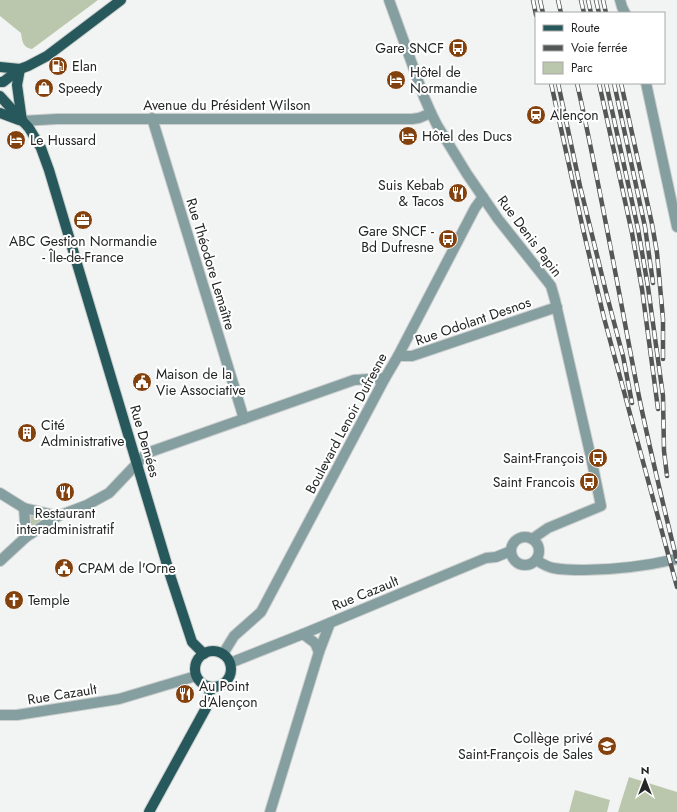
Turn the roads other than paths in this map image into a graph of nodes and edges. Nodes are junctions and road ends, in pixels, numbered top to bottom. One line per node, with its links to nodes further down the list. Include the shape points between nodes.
1 (121, 0): 6 (main road, via 47,56)
2 (389, 0): 11 (street, Rue Denis Papin)
3 (620, 0): 4 (street)
4 (625, 12)
5 (0, 67): 6 (main road)
6 (20, 69): 7 (main road); 13 (main road, via 17,84)
7 (0, 82)
8 (646, 84): 15 (street)
9 (0, 96): 13 (main road, Rue Demées)
10 (0, 113): 13 (main road)
11 (431, 113): 12 (street, Avenue du Président Wilson, via 412,119); 14 (street, Rue Denis Papin)
12 (152, 118): 13 (street, Avenue du Président Wilson, via 57,118); 19 (street, Rue Théodore Lemaître)
13 (22, 121): 20 (main road, Rue Demées, via 41,148 49,170)
14 (484, 197): 16 (street, Rue Denis Papin, via 551,286); 17 (street, Boulevard Lenoir Dufresne, via 475,208)
15 (677, 227)
16 (557, 307): 17 (street, Rue Odolant Desnos, via 412,356); 25 (street, Rue Denis Papin, via 601,506 548,528)
17 (398, 356): 18 (street, Boulevard Lenoir Dufresne)
18 (385, 378): 19 (street, via 354,380); 34 (street, Boulevard Lenoir Dufresne, via 261,612 234,636)
19 (244, 419): 20 (street, via 147,454)
20 (138, 463): 23 (street, via 109,493); 33 (main road, Rue Demées, via 192,642)
21 (0, 493): 22 (street)
22 (24, 508): 23 (street); 24 (street)
23 (58, 516): 24 (street)
24 (26, 537): 29 (street)
25 (532, 539): 26 (street, via 524,537 516,540); 28 (street, via 540,551)
26 (511, 551): 28 (street, via 513,559 520,564 529,565); 30 (street, Rue Cazault, via 486,558)
27 (677, 559): 28 (street, via 646,566 594,570 552,568)
28 (536, 560)
29 (0, 562)
30 (330, 623): 31 (street, Rue Cazault); 32 (street)
31 (303, 634): 32 (street, via 314,643); 34 (street, Rue Cazault)
32 (318, 652): 39 (street)
33 (204, 654): 34 (main road, via 213,651); 35 (main road, via 196,664)
34 (226, 659): 36 (main road, via 231,669 230,675 223,685)
35 (196, 676): 36 (main road, via 202,684); 37 (street, Rue Cazault, via 119,699 18,715)
36 (211, 687): 38 (main road, via 206,708)
37 (0, 715)
38 (149, 812)
39 (270, 812)

